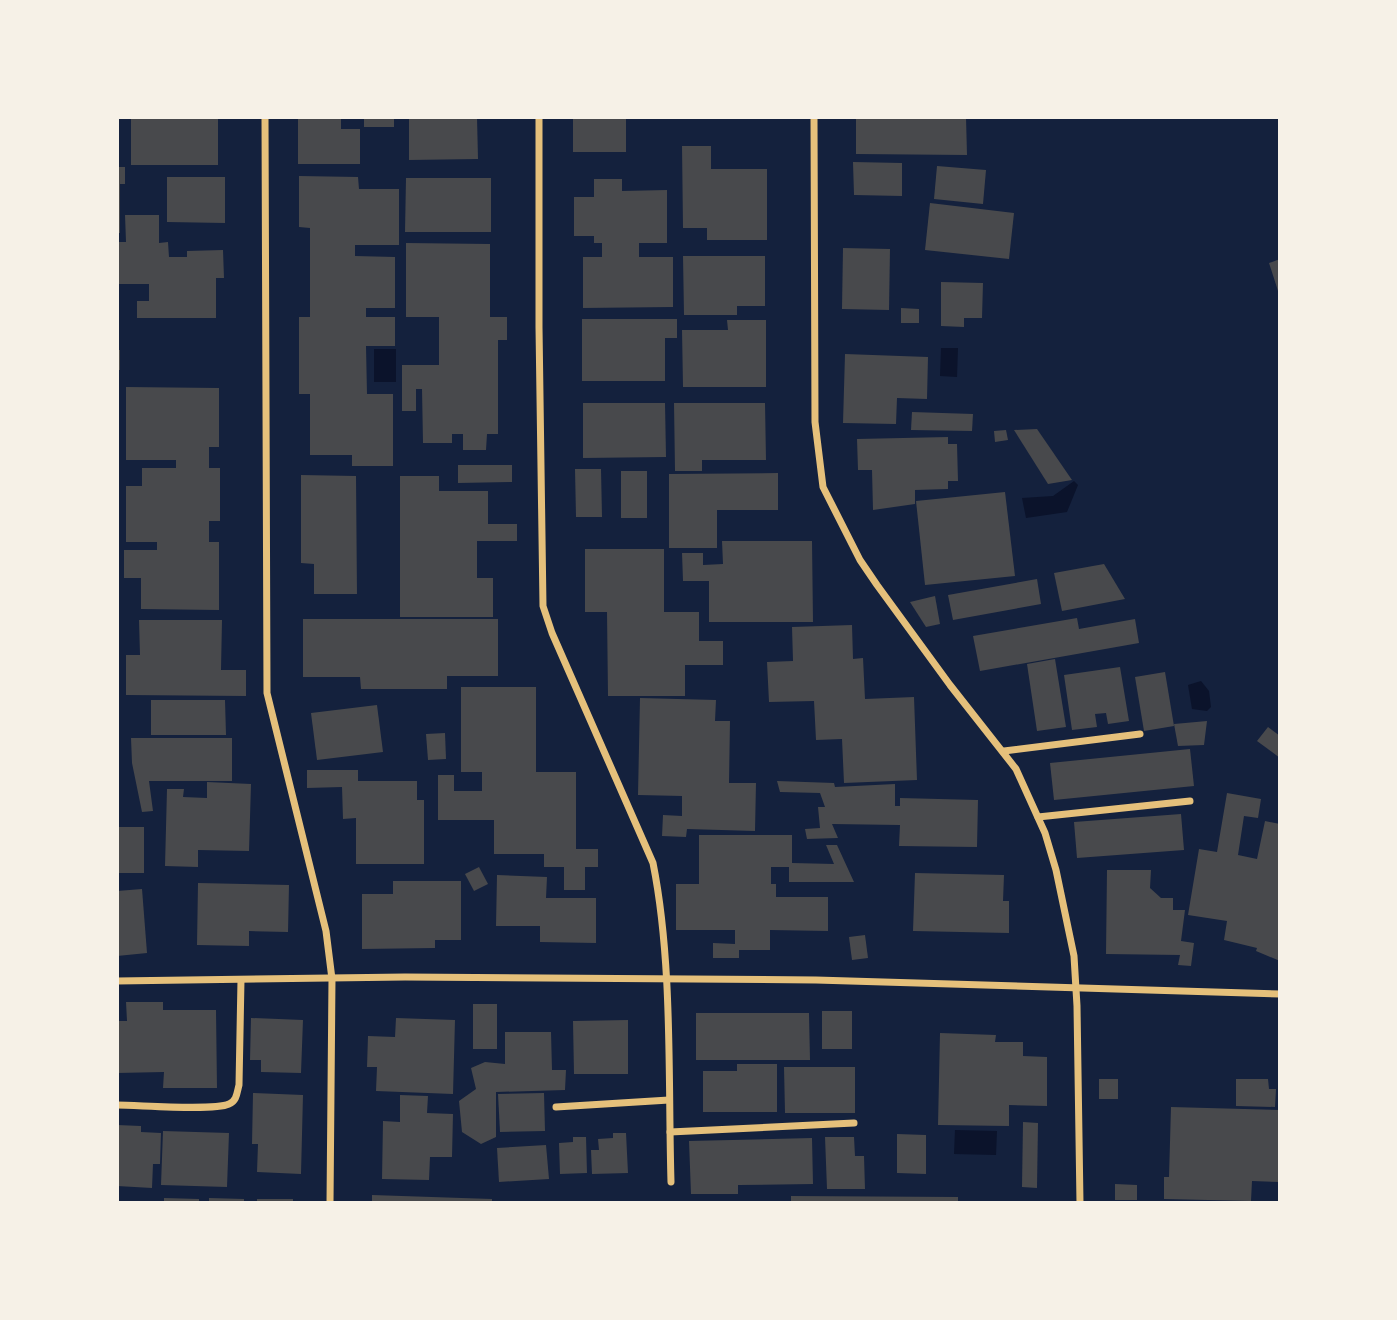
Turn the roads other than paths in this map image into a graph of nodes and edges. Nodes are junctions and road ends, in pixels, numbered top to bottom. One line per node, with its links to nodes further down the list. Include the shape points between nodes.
1 (265, 117): 8 (street, via 267,693 326,931)
2 (539, 117): 9 (street, via 544,606 552,634 653,863)
3 (814, 117): 5 (street, via 815,422 823,487 860,560)
4 (1140, 734): 5 (street)
5 (1004, 751): 7 (street)
6 (1190, 801): 7 (street)
7 (1038, 817): 12 (street, via 1071,936)
8 (332, 979): 9 (street); 10 (street); 20 (street)
9 (666, 979): 12 (street); 14 (street)
10 (241, 980): 11 (street); 15 (street, via 236,1099 215,1106)
11 (117, 981)
12 (1076, 988): 13 (street); 21 (street)
13 (1280, 994)
14 (669, 1100): 16 (street); 18 (street)
15 (117, 1105)
16 (556, 1107)
17 (854, 1123): 18 (street)
18 (670, 1132): 19 (street)
19 (671, 1182)
20 (330, 1203)
21 (1080, 1203)

